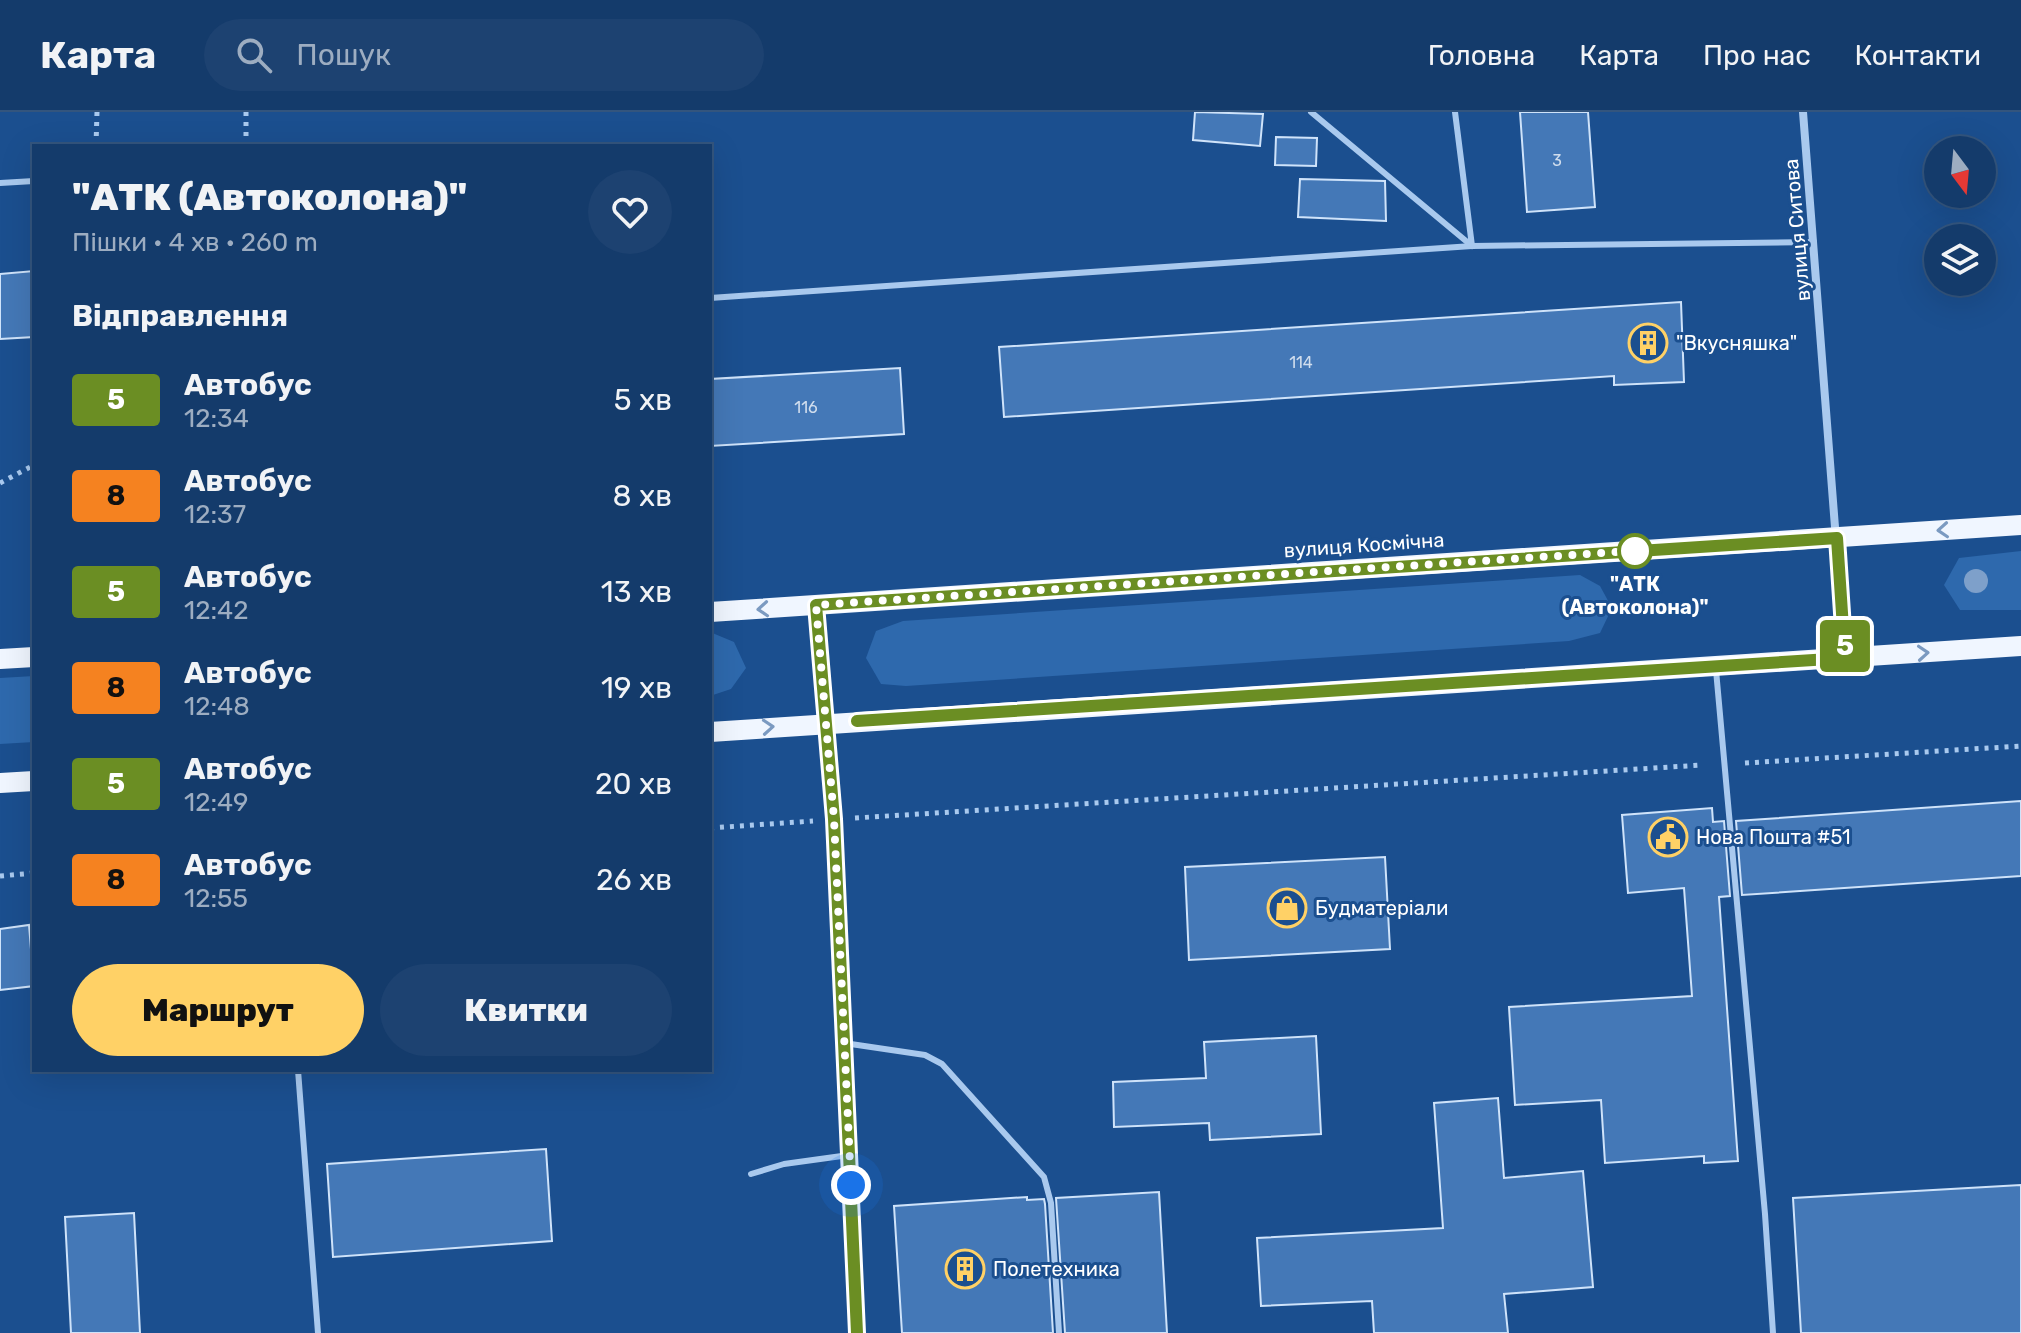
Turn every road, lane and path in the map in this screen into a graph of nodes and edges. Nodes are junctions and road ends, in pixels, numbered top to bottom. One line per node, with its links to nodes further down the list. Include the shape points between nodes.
1 (97, 112): 6 (path)
2 (246, 112): 7 (path)
3 (1311, 112): 11 (lane)
4 (1455, 112): 11 (lane)
5 (1803, 112): 10 (street, вулиця Ситова)
6 (96, 144)
7 (246, 144)
8 (32, 181): 9 (lane)
9 (0, 183)
10 (1814, 242): 11 (lane); 16 (street, вулиця Ситова)
11 (1472, 246): 12 (lane)
12 (712, 298)
13 (32, 466): 14 (path)
14 (0, 483)
15 (2021, 525): 16 (main road, вулиця Космічна, one-way to 16)
16 (1837, 538): 17 (main road, вулиця Космічна); 21 (street, вулиця Ситова)
17 (816, 605): 18 (main road, вулиця Космічна, one-way to 18); 24 (street)
18 (712, 612)
19 (2021, 646): 21 (main road, one-way to 19)
20 (32, 657): 22 (main road)
21 (1845, 658): 23 (main road)
22 (0, 659)
23 (1716, 666): 24 (main road); 42 (lane)
24 (826, 723): 25 (main road, one-way to 24); 31 (street)
25 (712, 732)
26 (2021, 746): 27 (path)
27 (1736, 763)
28 (1705, 765): 31 (path)
29 (32, 781): 30 (main road)
30 (0, 783)
31 (834, 819): 32 (path); 35 (street)
32 (712, 828)
33 (32, 873): 34 (path)
34 (0, 876)
35 (844, 1043): 37 (street); 41 (lane, via 925,1055 942,1064 1044,1177 1051,1203)
36 (298, 1072): 39 (lane)
37 (849, 1155): 38 (lane); 40 (street)
38 (751, 1174)
39 (318, 1333)
40 (857, 1333)
41 (1059, 1333)
42 (1773, 1333)

